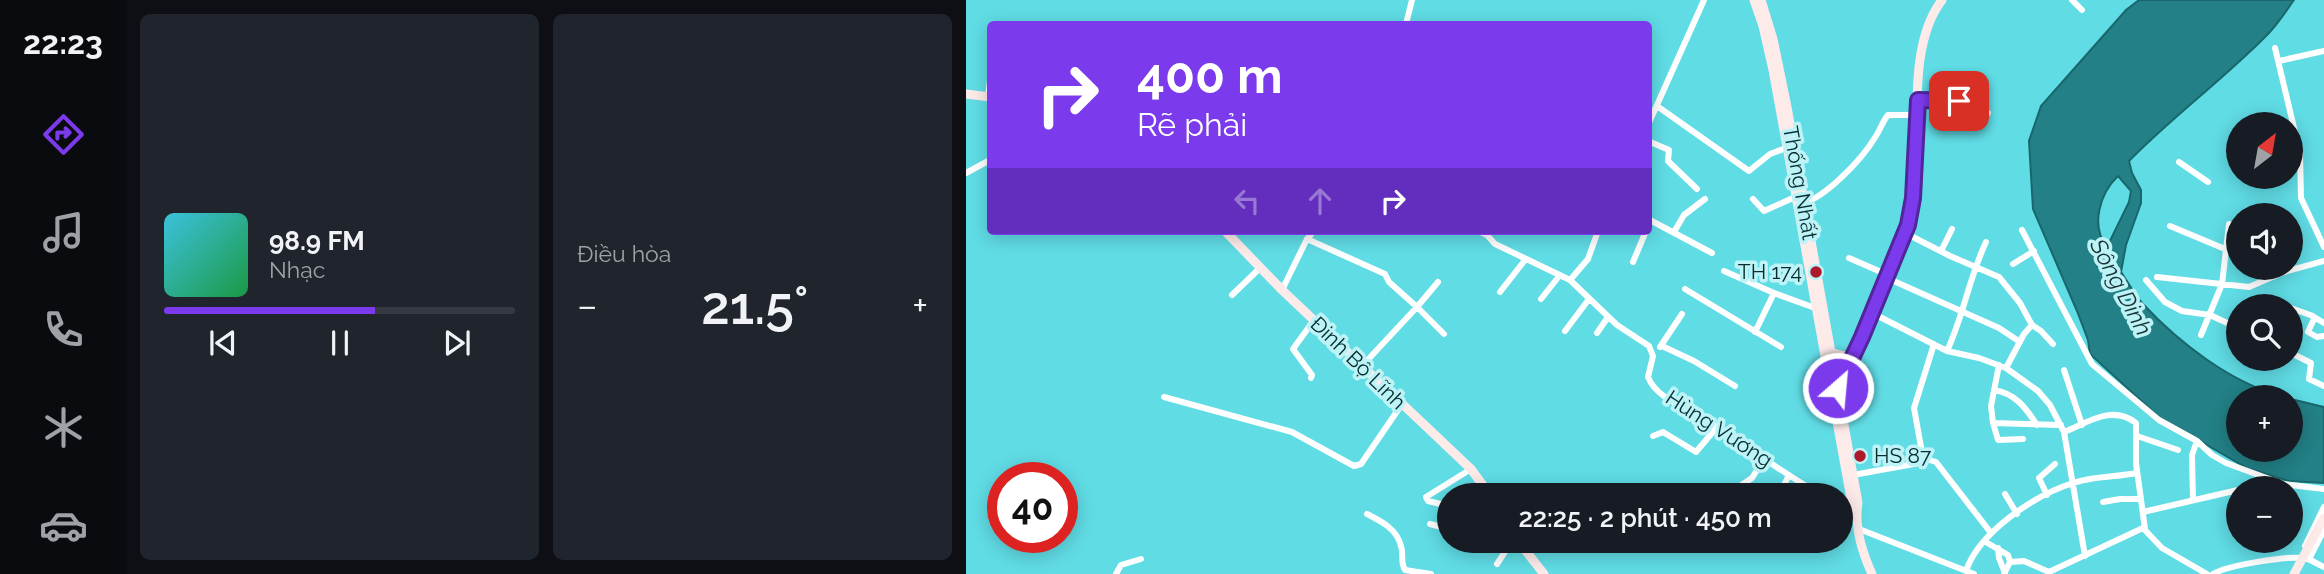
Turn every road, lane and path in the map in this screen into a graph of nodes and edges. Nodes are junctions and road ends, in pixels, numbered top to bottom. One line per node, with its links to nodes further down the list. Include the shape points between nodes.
1 (1412, 0): 8 (street)
2 (1704, 0): 15 (street)
3 (1754, 0): 20 (main road, Thống Nhất)
4 (1761, 0): 29 (main road, Thống Nhất, via 1773,39)
5 (2072, 0): 7 (street)
6 (1940, 1): 14 (main road, via 1922,42)
7 (2082, 10)
8 (1407, 21)
9 (2275, 48): 11 (street)
10 (2324, 51): 11 (street)
11 (2279, 61): 45 (street, via 2300,153 2301,198)
12 (966, 94): 13 (main road)
13 (987, 97)
14 (1918, 100): 16 (street, via 1959,101); 17 (main road)
15 (1657, 106): 18 (street); 20 (street, via 1749,171)
16 (1988, 113)
17 (1918, 115): 29 (street, via 1888,115 1871,145 1847,170 1818,197); 36 (main road, via 1913,198)
18 (1652, 117)
19 (1652, 143): 25 (street, via 1669,150 1668,161)
20 (1786, 148): 26 (main road, Thống Nhất)
21 (987, 162): 23 (street)
22 (2179, 162): 24 (street)
23 (966, 173)
24 (2208, 182)
25 (1697, 189)
26 (1795, 197): 28 (street, via 1764,211); 30 (main road, Thống Nhất)
27 (1705, 199): 35 (street, via 1684,215)
28 (1753, 199)
29 (1803, 203): 30 (main road, Thống Nhất)
30 (1803, 220): 73 (main road, Thống Nhất); 97 (main road, Thống Nhất)
31 (1652, 226): 35 (street)
32 (2170, 226): 46 (street)
33 (1952, 229): 47 (street)
34 (2022, 230): 48 (street)
35 (1674, 232): 49 (street)
36 (1905, 233): 47 (street); 59 (main road)
37 (1230, 235): 56 (main road, Đinh Bộ Lĩnh)
38 (1310, 235): 42 (street)
39 (1487, 235): 51 (street)
40 (1597, 235): 62 (street, via 1588,259)
41 (1645, 235): 53 (street)
42 (1307, 239): 66 (street); 72 (street, via 1385,274)
43 (1986, 242): 55 (street)
44 (2226, 243): 46 (street)
45 (2324, 247)
46 (2225, 249): 64 (street)
47 (1941, 251): 55 (street)
48 (2034, 251): 54 (street); 119 (street, via 2088,359 2159,420)
49 (1712, 253)
50 (1849, 258): 59 (street)
51 (1525, 260): 58 (street); 67 (street)
52 (2324, 261): 64 (street, via 2249,287)
53 (1633, 262)
54 (2013, 264)
55 (1974, 266): 74 (street); 84 (street, via 2001,278)
56 (1260, 268): 66 (main road, Đinh Bộ Lĩnh); 69 (street)
57 (1724, 271): 68 (street)
58 (1560, 275): 62 (street); 70 (street)
59 (1887, 276): 74 (street); 75 (main road)
60 (2157, 277): 64 (street)
61 (2146, 279): 78 (street, via 2165,302 2182,311)
62 (1570, 281): 71 (street)
63 (1438, 282): 72 (street)
64 (2222, 284): 78 (street)
65 (1685, 289): 86 (street)
66 (1282, 290): 81 (main road, Đinh Bộ Lĩnh)
67 (1500, 292)
68 (1774, 293): 73 (street); 86 (street)
69 (1232, 295)
70 (1541, 299)
71 (1589, 299): 79 (street); 85 (street)
72 (1417, 307): 88 (street); 101 (street)
73 (1815, 307): 97 (main road, Thống Nhất)
74 (1964, 312): 91 (street); 96 (street)
75 (1872, 313): 93 (street); 99 (main road)
76 (2303, 313): 80 (street)
77 (1682, 314): 94 (street)
78 (2210, 316): 82 (street); 89 (street)
79 (1608, 317): 87 (street); 98 (street)
80 (2314, 317): 83 (street); 90 (street, via 2308,332)
81 (1314, 320): 101 (main road, Đinh Bộ Lĩnh); 104 (street, via 1293,349)
82 (2226, 323)
83 (2324, 323)
84 (2032, 325): 91 (street); 92 (street)
85 (1565, 331)
86 (1755, 331): 95 (street)
87 (1597, 333)
88 (1444, 334)
89 (2202, 335)
90 (2324, 336)
91 (2020, 342): 102 (street)
92 (2053, 344)
93 (1934, 345): 96 (street); 122 (street, via 1914,408)
94 (1662, 346): 98 (street); 105 (street)
95 (1781, 347)
96 (1947, 351): 102 (street)
97 (1827, 352): 99 (main road); 107 (main road, Thống Nhất)
98 (1653, 353): 114 (street, Hùng Vương, via 1648,380 1677,404)
99 (1853, 358): 107 (main road)
100 (2303, 359): 106 (street, via 2311,363 2309,379)
101 (1362, 366): 110 (main road, Đinh Bộ Lĩnh)
102 (2003, 367): 108 (street); 115 (street, via 2038,391)
103 (2064, 370): 113 (street)
104 (1311, 378)
105 (1735, 386)
106 (2324, 386)
107 (1834, 389): 127 (main road, Thống Nhất); 148 (main road, Thống Nhất)
108 (1994, 390): 111 (street); 112 (street, via 2012,396)
109 (1164, 397): 110 (street, via 1292,432 1354,466 1361,464)
110 (1402, 404): 124 (main road, Đinh Bộ Lĩnh)
111 (1993, 423): 112 (street); 118 (street, via 1998,440)
112 (2037, 425): 115 (street)
113 (2082, 425): 115 (street); 117 (street, via 2118,415 2136,423)
114 (1717, 427): 116 (street, via 1696,452 1663,432); 121 (street, Hùng Vương)
115 (2063, 429): 128 (street)
116 (1653, 436)
117 (2137, 436): 120 (street); 125 (street)
118 (2023, 439)
119 (2197, 441): 134 (street, via 2212,455 2247,472 2283,484); 140 (street, via 2192,455)
120 (2178, 450)
121 (1764, 458): 126 (street, Hùng Vương); 131 (street)
122 (1923, 458): 127 (street, via 1919,463); 155 (street, via 1936,462)
123 (2055, 464): 138 (street, via 2039,478)
124 (1471, 469): 129 (street); 130 (main road, Đinh Bộ Lĩnh)
125 (2137, 473): 128 (street); 139 (street)
126 (1789, 475): 132 (street); 133 (street, Hùng Vương)
127 (1853, 475): 148 (main road, Thống Nhất)
128 (2074, 482): 138 (street); 160 (street)
129 (1448, 483)
130 (1481, 483)
131 (1744, 483)
132 (1785, 483)
133 (1802, 483)
134 (2324, 489)
135 (1437, 490): 142 (street, via 1426,497)
136 (2226, 493): 140 (street)
137 (2005, 494): 147 (street)
138 (2047, 495): 147 (street)
139 (2141, 499): 141 (street); 144 (street)
140 (2193, 500): 144 (street)
141 (2104, 502)
142 (1437, 503)
143 (2324, 507): 162 (street)
144 (2143, 512): 153 (street)
145 (1367, 514): 171 (street, via 1387,525 1398,539 1405,570)
146 (1853, 514): 148 (street)
147 (2017, 514): 155 (street)
148 (1857, 516): 152 (main road)
149 (2324, 518): 162 (main road)
150 (1430, 524): 151 (street)
151 (1437, 526)
152 (1859, 529): 166 (street); 172 (main road)
153 (2145, 529): 160 (street); 167 (street)
154 (2324, 530): 162 (street)
155 (1991, 533): 156 (street)
156 (1984, 541): 157 (street); 166 (street)
157 (1998, 548): 163 (street); 169 (street)
158 (1504, 553): 164 (street)
159 (1527, 553): 168 (main road)
160 (2085, 556): 163 (street, via 2049,572 2024,561)
161 (1141, 559): 170 (street, via 1121,565)
162 (2303, 559): 165 (street); 175 (street, via 2244,564); 176 (main road)
163 (2010, 562): 169 (street)
164 (1497, 564)
165 (2324, 567)
166 (1966, 571): 173 (street)
167 (2193, 571): 174 (street)
168 (1541, 572)
169 (2004, 573)
170 (1116, 574)
171 (1431, 574)
172 (1872, 574)
173 (1975, 574)
174 (2207, 574)
175 (2213, 574)
176 (2294, 574)

